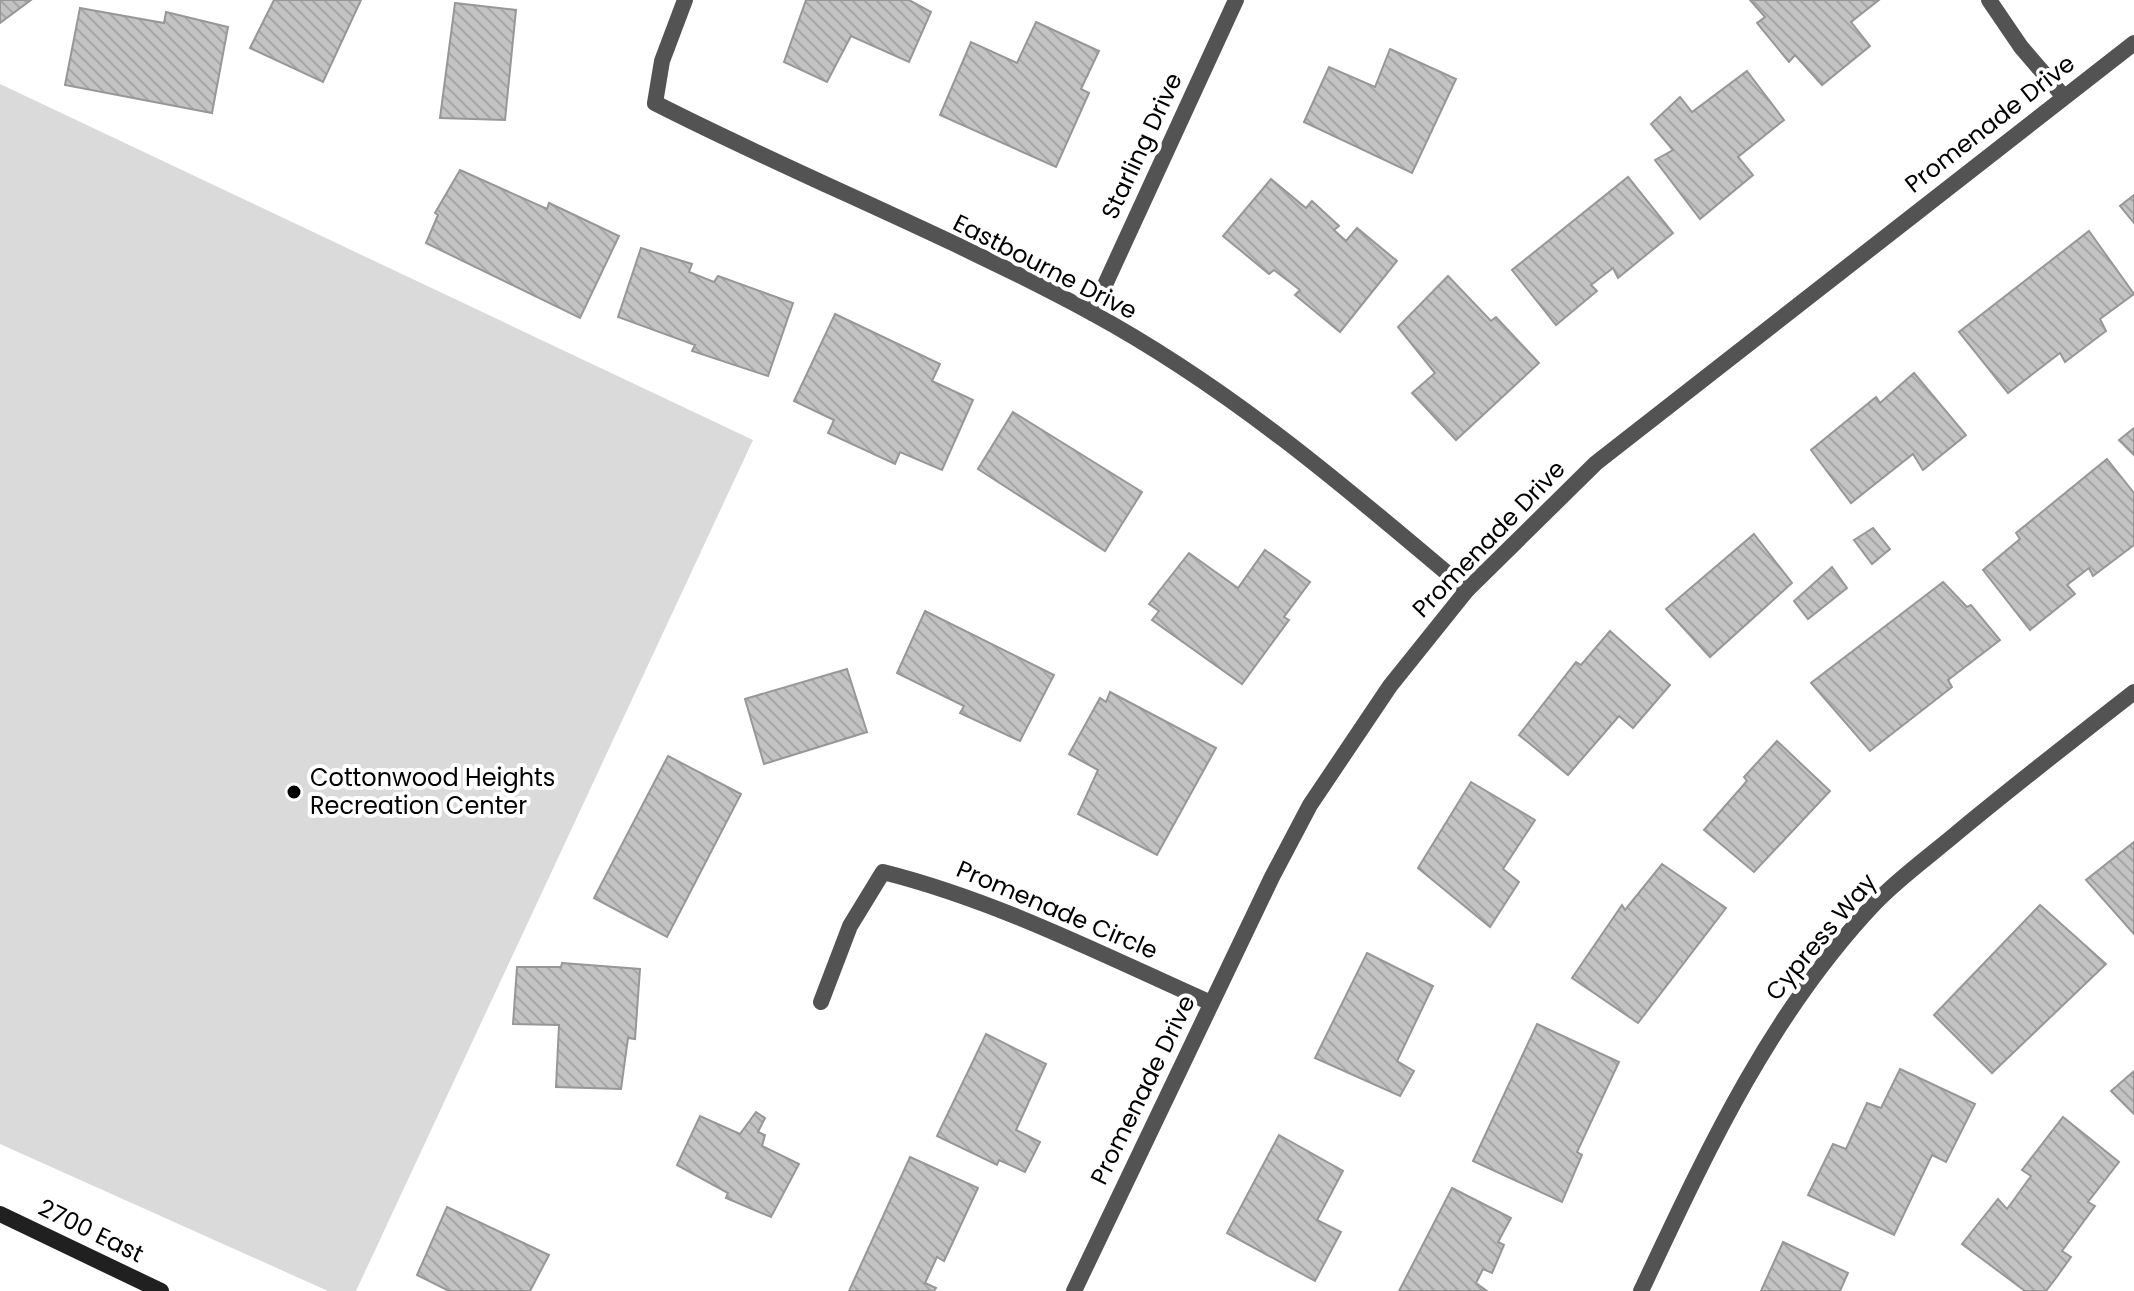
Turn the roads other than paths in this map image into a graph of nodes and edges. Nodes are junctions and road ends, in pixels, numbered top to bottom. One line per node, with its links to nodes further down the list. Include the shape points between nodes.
1 (685, 0): 6 (street, Eastbourne Drive, via 662,61 655,103)
2 (1236, 0): 6 (street, Starling Drive)
3 (1989, 0): 5 (street)
4 (2134, 43): 5 (street, Promenade Drive)
5 (2064, 97): 7 (street, Promenade Drive, via 1596,463)
6 (1092, 313): 7 (street, Eastbourne Drive, via 1243,407)
7 (1467, 590): 10 (street, Promenade Drive, via 1390,686 1310,805)
8 (2134, 692): 14 (street, Cypress Way, via 1889,889 1836,948 1760,1055)
9 (821, 1002): 10 (street, Promenade Circle, via 850,926 883,872 992,905)
10 (1211, 1003): 13 (street, Promenade Drive)
11 (0, 1214): 12 (street, 2700 East)
12 (161, 1291)
13 (1074, 1291)
14 (1641, 1291)

